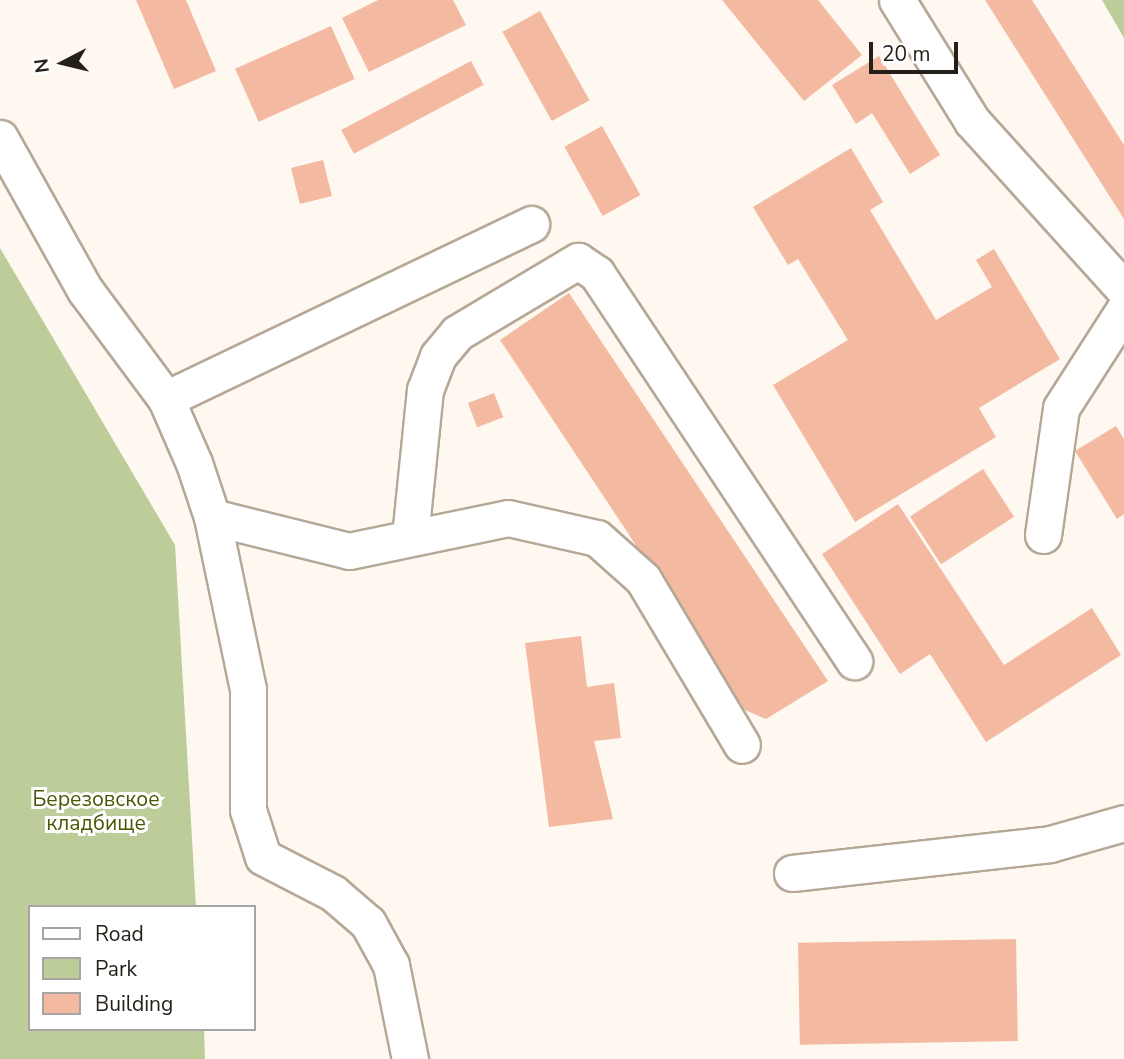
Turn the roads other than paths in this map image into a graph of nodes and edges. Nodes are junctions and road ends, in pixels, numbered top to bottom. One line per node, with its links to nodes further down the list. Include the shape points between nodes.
1 (897, 0): 4 (lane, via 972,121)
2 (0, 138): 6 (lane, via 85,290)
3 (531, 224): 6 (lane)
4 (1124, 289)
5 (1124, 310): 8 (lane, via 1061,408)
6 (166, 399): 7 (lane)
7 (212, 517): 9 (lane, via 349,551); 14 (lane, via 248,689 254,836 276,868 333,893 368,923 391,965)
8 (1043, 535)
9 (410, 537): 10 (lane, via 425,390 438,356 457,332 578,261 597,274); 11 (lane, via 508,518 597,538 643,579)
10 (854, 661)
11 (742, 745)
12 (1124, 823): 13 (lane, via 1050,844)
13 (792, 873)
14 (410, 1059)

